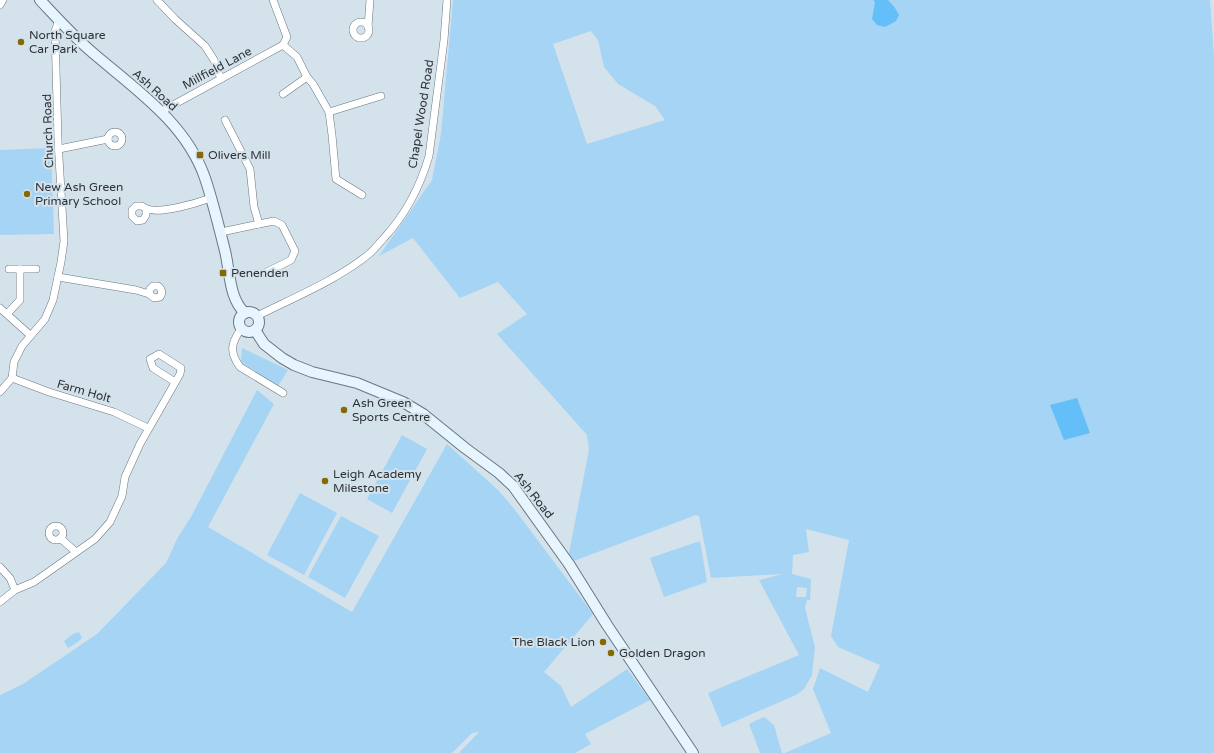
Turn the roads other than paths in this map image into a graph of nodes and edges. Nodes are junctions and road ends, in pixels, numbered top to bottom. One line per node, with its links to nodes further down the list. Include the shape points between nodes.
1 (3, 0): 7 (street)
2 (40, 0): 8 (street, Ash Road)
3 (157, 0): 12 (street, via 205,46)
4 (274, 0): 10 (street, via 287,37)
5 (370, 0): 9 (street)
6 (447, 0): 34 (street, Chapel Wood Road, via 428,156 424,174 404,213 370,254 310,290)
7 (0, 5)
8 (59, 20): 15 (street, Ash Road, via 92,52); 19 (street, Church Road, via 55,31)
9 (368, 27)
10 (283, 45): 11 (street, via 297,57); 12 (street, Millfield Lane)
11 (307, 77): 13 (street); 16 (street)
12 (221, 78): 15 (street, Millfield Lane)
13 (283, 94)
14 (381, 96): 16 (street)
15 (162, 111): 21 (street, Ash Road, via 196,158)
16 (329, 112): 20 (street, via 336,179)
17 (225, 120): 23 (street, via 250,169 254,207)
18 (108, 139): 19 (street)
19 (59, 149): 29 (street, Church Road, via 64,240)
20 (362, 195)
21 (211, 198): 22 (street, via 182,207); 24 (street, Ash Road)
22 (146, 209)
23 (259, 224): 24 (street); 28 (street, via 274,221 282,225 295,251 291,260)
24 (221, 233): 32 (street, Ash Road, via 234,295)
25 (9, 269): 26 (street)
26 (20, 269): 27 (street); 33 (street, via 20,300)
27 (36, 269)
28 (265, 273)
29 (58, 277): 30 (street); 37 (street, Church Road, via 53,300 45,318)
30 (150, 294)
31 (0, 308): 33 (street)
32 (245, 313): 34 (street, via 251,312); 35 (street, via 239,320)
33 (7, 314): 37 (street)
34 (257, 316): 36 (street, via 259,323)
35 (242, 329): 36 (street, via 248,332); 41 (street, via 233,342 232,352 235,360 240,367)
36 (256, 330): 48 (street, Ash Road, via 264,344 294,365 357,383 403,402 423,414 514,486 569,564)
37 (30, 335): 38 (street, Church Road, via 14,362)
38 (12, 378): 40 (street, Church Road); 42 (street, Farm Holt, via 114,412)
39 (175, 382): 42 (street)
40 (0, 392)
41 (283, 393)
42 (148, 428): 44 (street, via 125,477 122,496 110,522 95,539)
43 (60, 538): 44 (street)
44 (76, 552): 46 (street, via 34,582)
45 (0, 567): 46 (street, via 10,578)
46 (15, 590): 47 (street)
47 (0, 602)
48 (693, 753)

